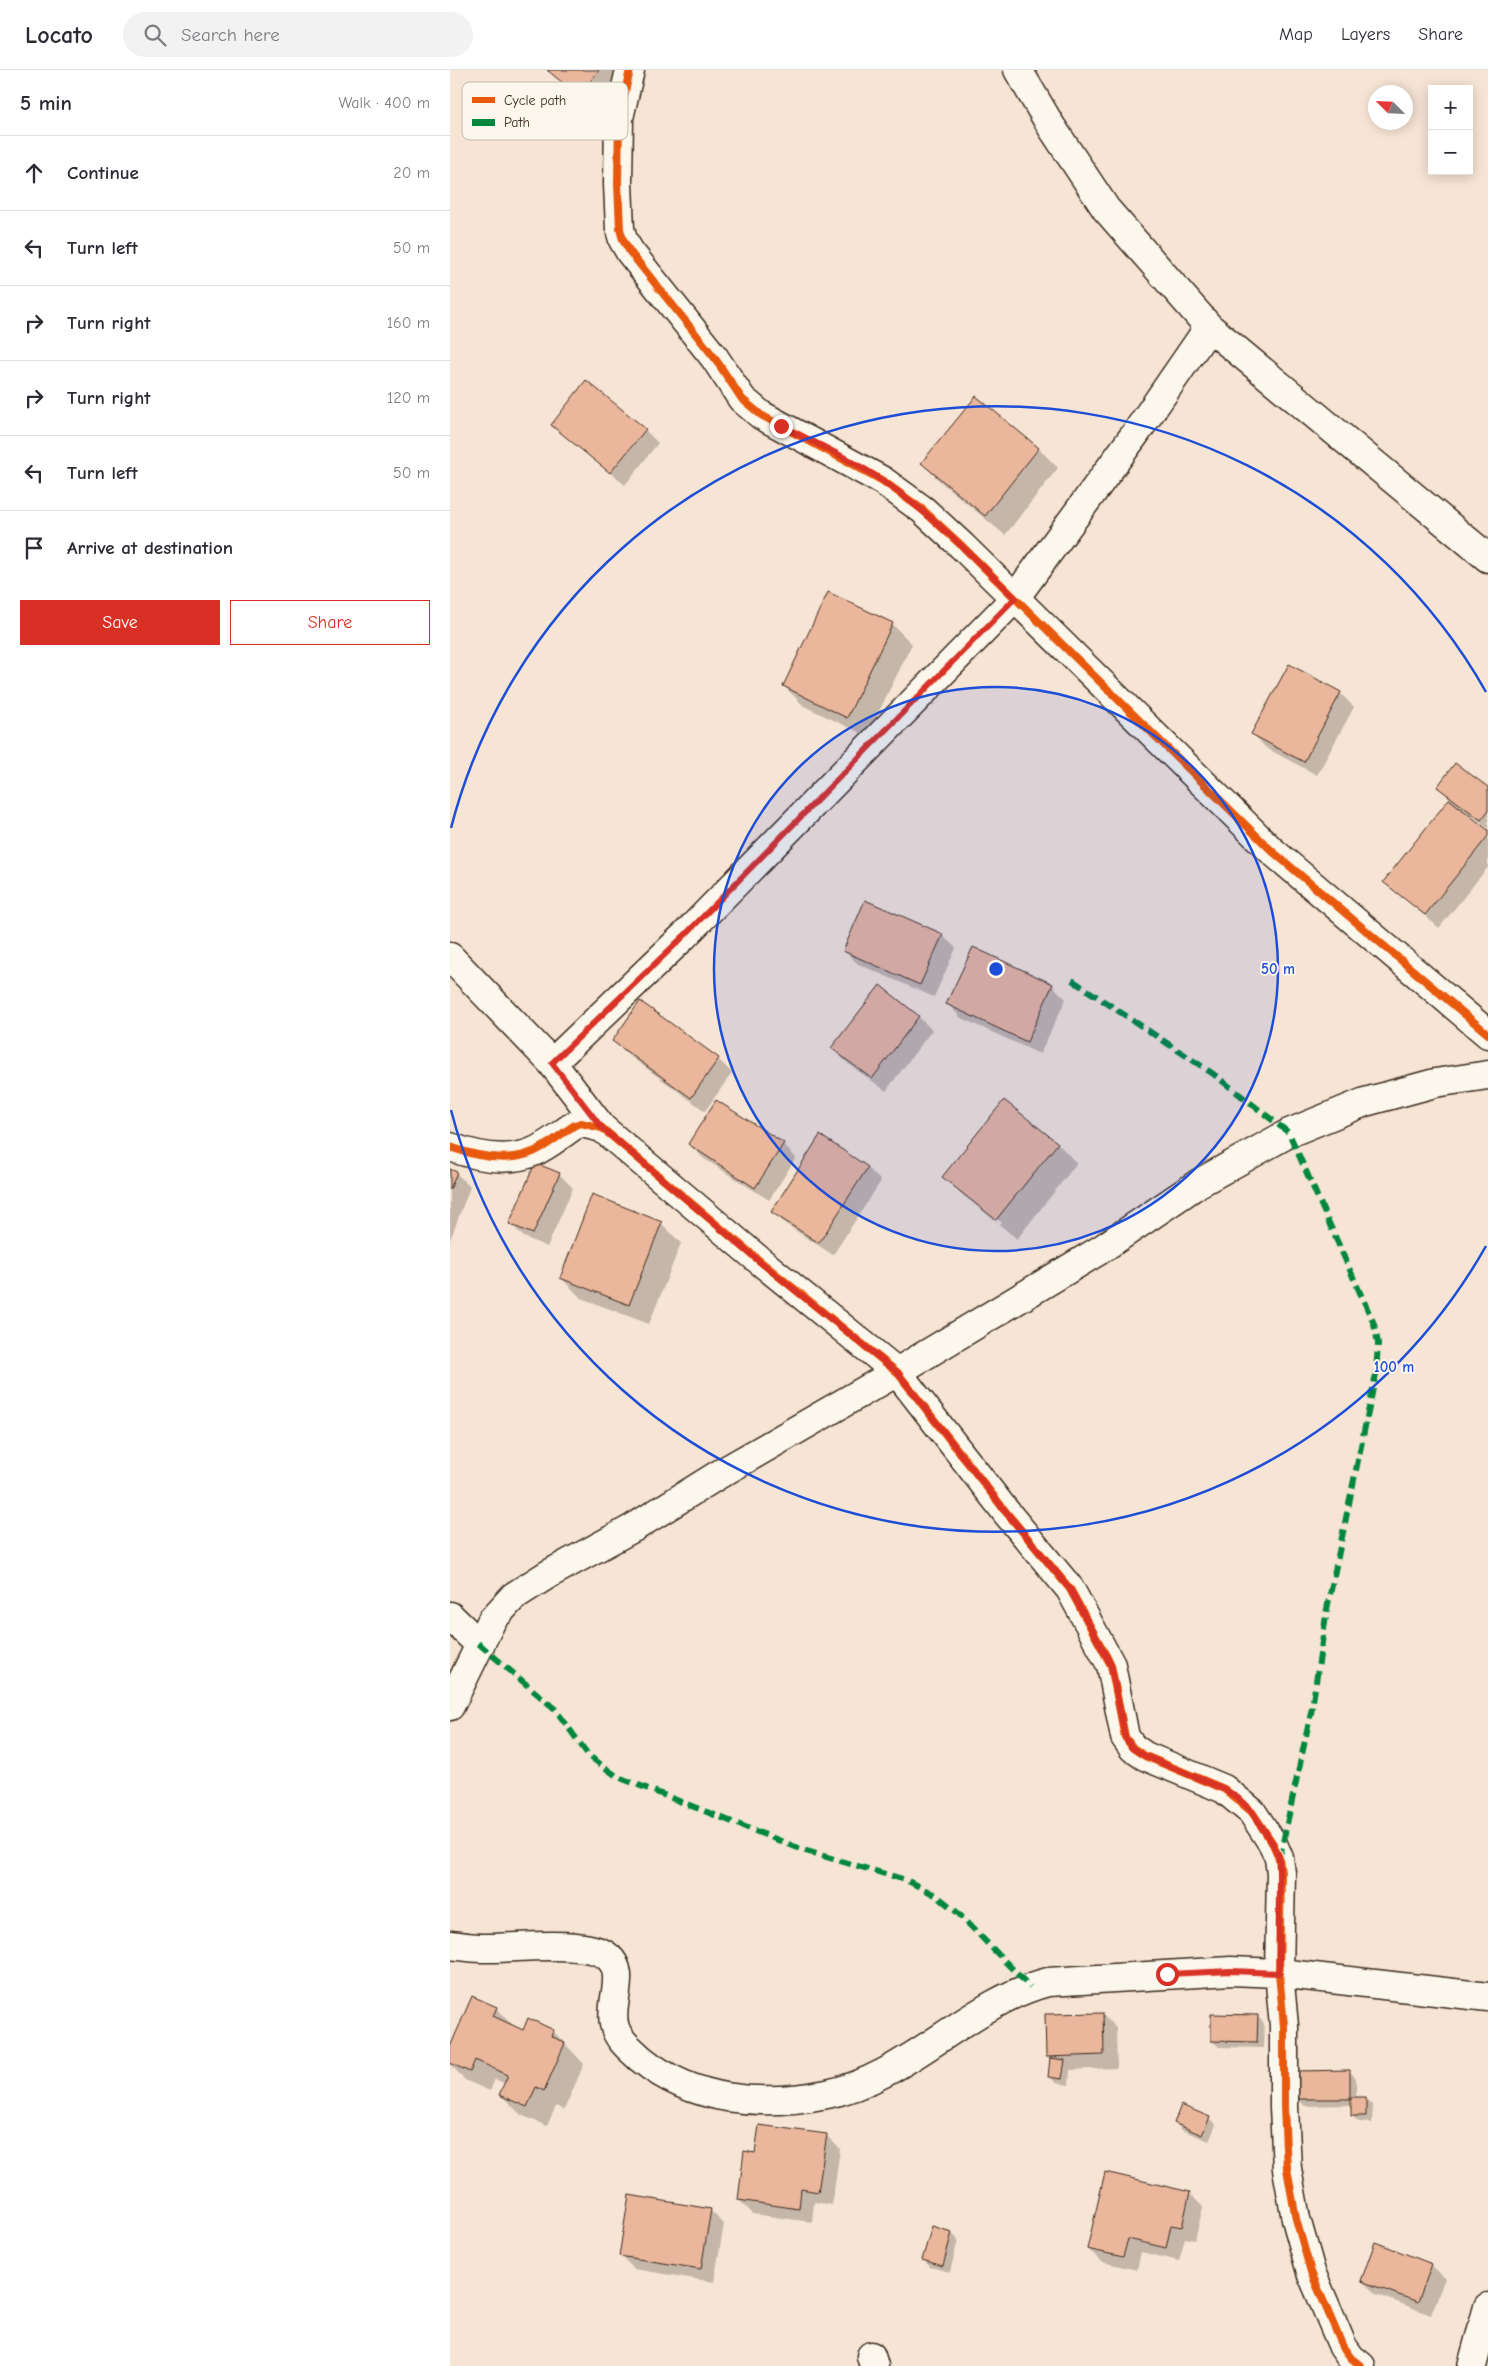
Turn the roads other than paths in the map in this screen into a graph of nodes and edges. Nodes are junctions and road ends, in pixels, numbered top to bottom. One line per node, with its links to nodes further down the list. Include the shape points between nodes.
1 (1023, 73): 3 (street, via 1051,126 1106,209)
2 (619, 140): 5 (street, via 618,191 623,240 714,357 742,400 761,415 883,481 923,510)
3 (1209, 327): 4 (street); 5 (street)
4 (1488, 558)
5 (1015, 598): 7 (street, via 1272,850); 8 (street, via 691,929)
6 (450, 956): 8 (street)
7 (1488, 1034)
8 (552, 1063): 10 (street)
9 (1488, 1074): 12 (street, via 1435,1083 1365,1102 1289,1133 1199,1183 1100,1250)
10 (602, 1128): 11 (street, via 581,1123 575,1125 534,1152 519,1157 467,1153); 12 (street, via 760,1262)
11 (450, 1147)
12 (897, 1372): 15 (street, via 514,1596 492,1620); 18 (street, via 1070,1589 1111,1665 1125,1737 1132,1748 1224,1789 1252,1812 1273,1844 1281,1873)
13 (450, 1616): 15 (street)
14 (450, 1635): 15 (street)
15 (478, 1643): 16 (street)
16 (450, 1706)
17 (450, 1945): 18 (street, via 556,1947 598,1951 608,1956 615,1965 614,2024 626,2046 655,2070 675,2081 707,2094 739,2100 776,2101 828,2094 859,2084 1000,2001 1048,1982 1203,1972)
18 (1279, 1973): 19 (street); 21 (street, via 1284,2026 1287,2169 1296,2219 1311,2272 1329,2318 1343,2347)
19 (1488, 1997)
20 (1488, 2307): 22 (street)
21 (1361, 2366)
22 (1472, 2366)

